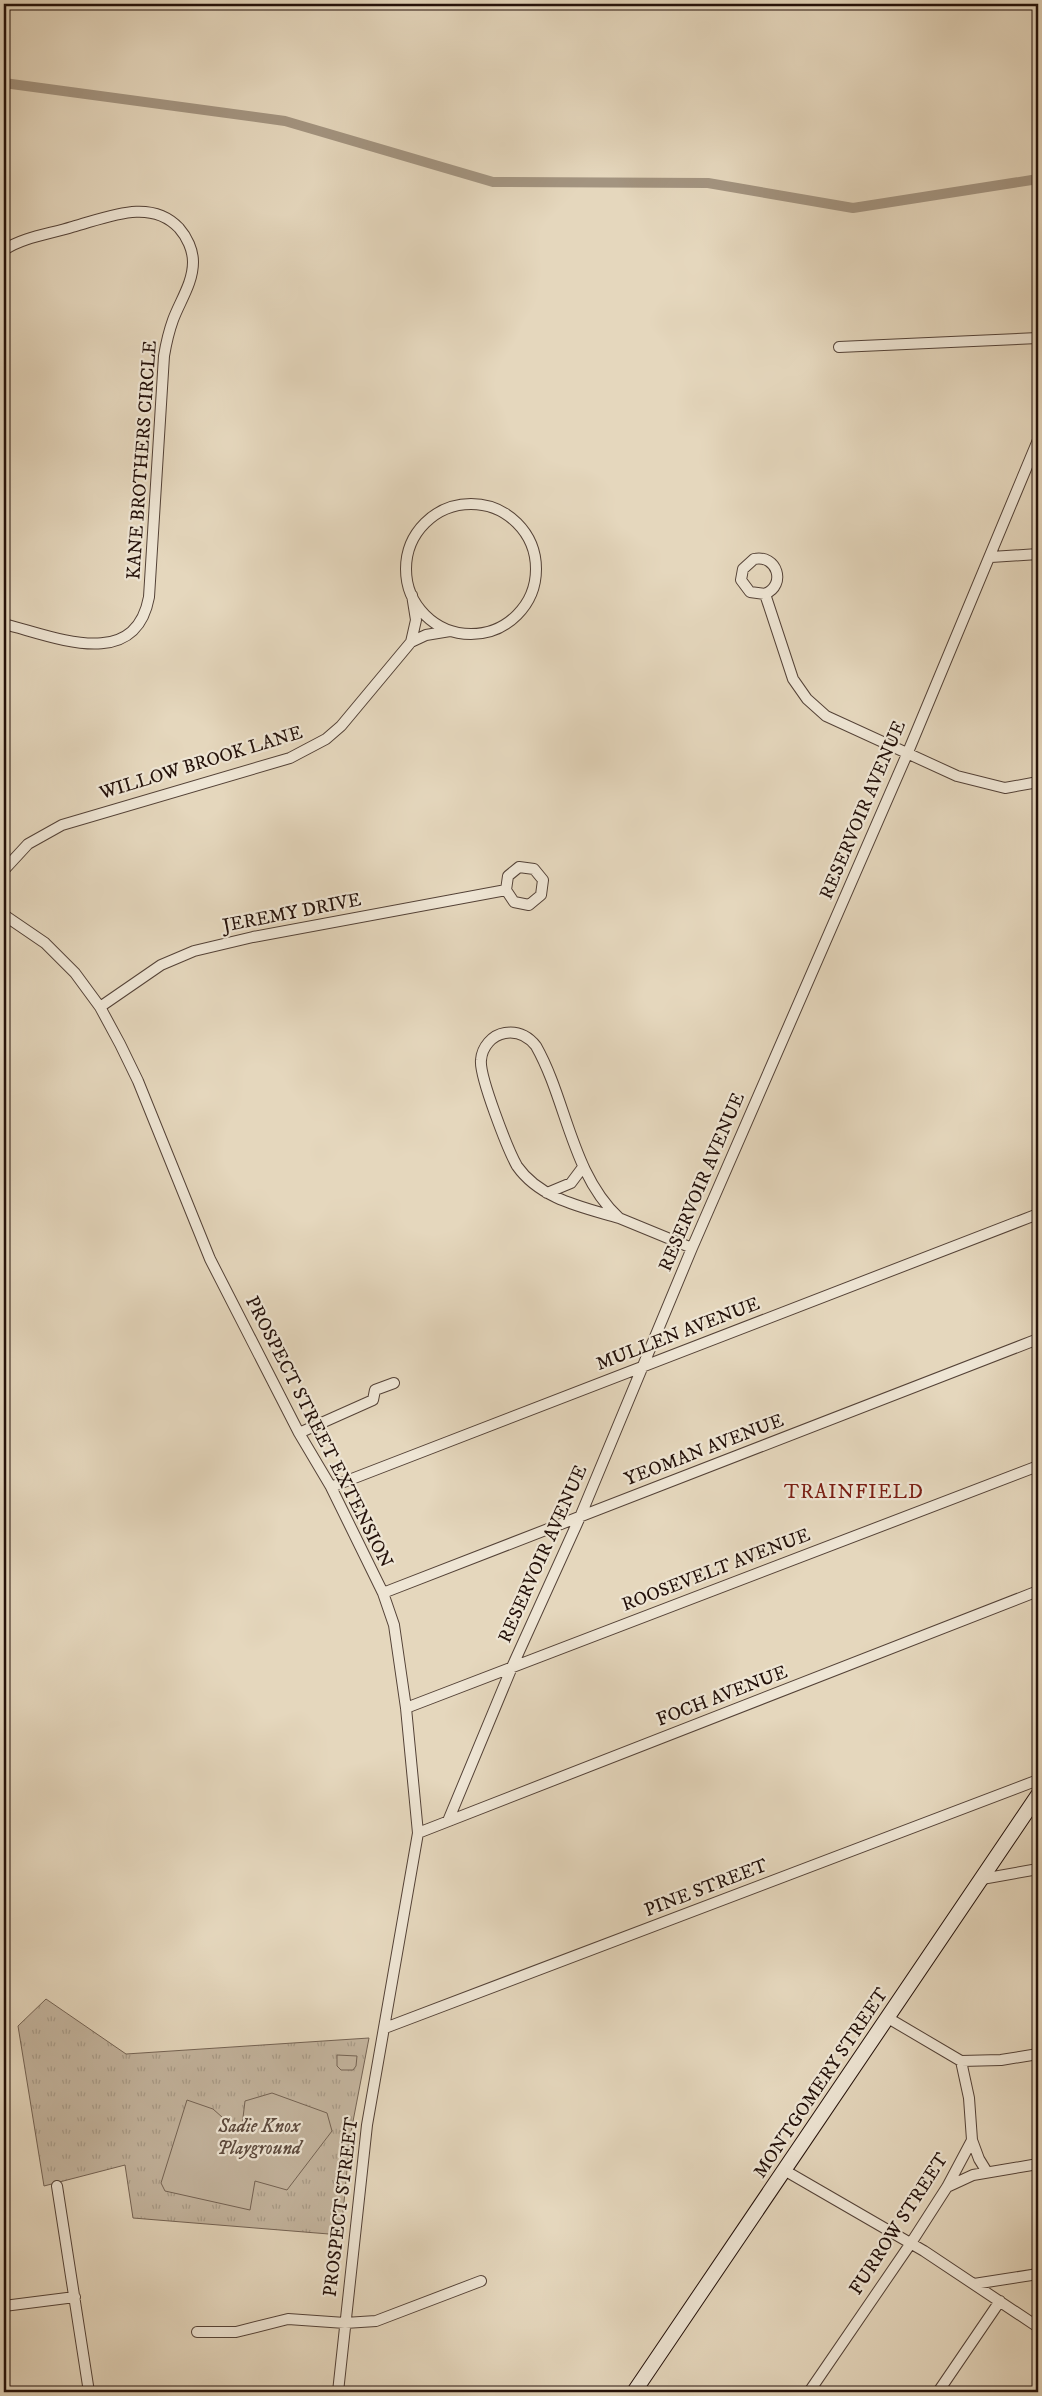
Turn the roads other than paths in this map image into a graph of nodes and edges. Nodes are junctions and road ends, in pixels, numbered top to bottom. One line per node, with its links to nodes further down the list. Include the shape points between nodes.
1 (4, 250): 9 (street, KANE BROTHERS CIRCLE, via 28,239 142,211 160,214 175,224 190,245 193,263 164,356 149,597 144,614 127,635 102,645 83,644)
2 (1038, 338): 3 (street)
3 (839, 347)
4 (1038, 441): 6 (street, RESERVOIR AVENUE)
5 (1038, 554): 6 (street)
6 (991, 557): 12 (street, RESERVOIR AVENUE)
7 (765, 594): 12 (street, via 787,667 807,699 837,722)
8 (412, 595): 10 (street, via 428,617); 10 (street, via 407,575 408,555 416,536 429,520 446,509 472,504 497,509 514,520 532,546 536,566 534,587 525,606 510,621 492,631 471,634); 11 (street, via 416,620)
9 (4, 624)
10 (450, 630): 11 (street)
11 (411, 642): 14 (street, WILLOW BROOK LANE, via 341,726 313,747 290,758 62,825 28,844)
12 (908, 752): 13 (street, via 957,776 983,784 1005,788); 22 (street, RESERVOIR AVENUE)
13 (1038, 782)
14 (4, 870)
15 (506, 890): 17 (street, JEREMY DRIVE, via 194,951 161,965)
16 (4, 915): 17 (street, PROSPECT STREET EXTENSION, via 61,958)
17 (100, 1007): 26 (street, PROSPECT STREET EXTENSION, via 138,1082 210,1258)
18 (584, 1167): 19 (street, via 571,1183); 19 (street, via 536,1046 520,1034 506,1033 494,1038 482,1054 482,1074 517,1166 533,1185); 21 (street, via 597,1193)
19 (548, 1193): 21 (street)
20 (1038, 1214): 24 (street, MULLEN AVENUE)
21 (619, 1218): 22 (street)
22 (692, 1248): 24 (street, RESERVOIR AVENUE)
23 (1038, 1339): 29 (street, YEOMAN AVENUE)
24 (644, 1366): 28 (street, MULLEN AVENUE); 29 (street, RESERVOIR AVENUE)
25 (394, 1383): 26 (street, via 375,1390 372,1400)
26 (299, 1433): 28 (street, PROSPECT STREET EXTENSION)
27 (1038, 1466): 32 (street, ROOSEVELT AVENUE)
28 (331, 1487): 31 (street, PROSPECT STREET EXTENSION)
29 (580, 1516): 31 (street, YEOMAN AVENUE); 32 (street, RESERVOIR AVENUE)
30 (1038, 1591): 36 (street, FOCH AVENUE)
31 (383, 1593): 33 (street, PROSPECT STREET EXTENSION, via 394,1625)
32 (512, 1667): 33 (street, ROOSEVELT AVENUE); 36 (street, RESERVOIR AVENUE)
33 (406, 1708): 37 (street, PROSPECT STREET EXTENSION)
34 (1038, 1780): 41 (street, PINE STREET)
35 (1038, 1795): 39 (main road, MONTGOMERY STREET)
36 (448, 1821): 37 (street, FOCH AVENUE)
37 (418, 1833): 41 (street, PROSPECT STREET EXTENSION)
38 (1038, 1868): 39 (street)
39 (982, 1879): 40 (main road, MONTGOMERY STREET)
40 (888, 2018): 43 (street); 46 (main road, MONTGOMERY STREET)
41 (385, 2028): 57 (street, PROSPECT STREET, via 367,2125)
42 (1038, 2054): 43 (street, via 1002,2060)
43 (961, 2061): 44 (street, via 969,2098)
44 (972, 2140): 47 (street); 49 (street, FURROW STREET)
45 (1038, 2164): 47 (street)
46 (784, 2170): 50 (street); 60 (main road, MONTGOMERY STREET)
47 (987, 2172): 49 (street)
48 (57, 2186): 54 (street)
49 (947, 2187): 50 (street, FURROW STREET)
50 (911, 2243): 53 (street); 63 (street, FURROW STREET)
51 (1038, 2274): 53 (street)
52 (481, 2281): 57 (street, via 376,2321)
53 (974, 2284): 55 (street)
54 (74, 2297): 56 (street); 61 (street)
55 (1000, 2301): 58 (street); 64 (street)
56 (4, 2306)
57 (345, 2323): 59 (street, via 288,2319 236,2332); 62 (street, PROSPECT STREET)
58 (1038, 2327)
59 (197, 2332)
60 (641, 2389)
61 (89, 2392)
62 (338, 2392)
63 (809, 2392)
64 (938, 2392)

